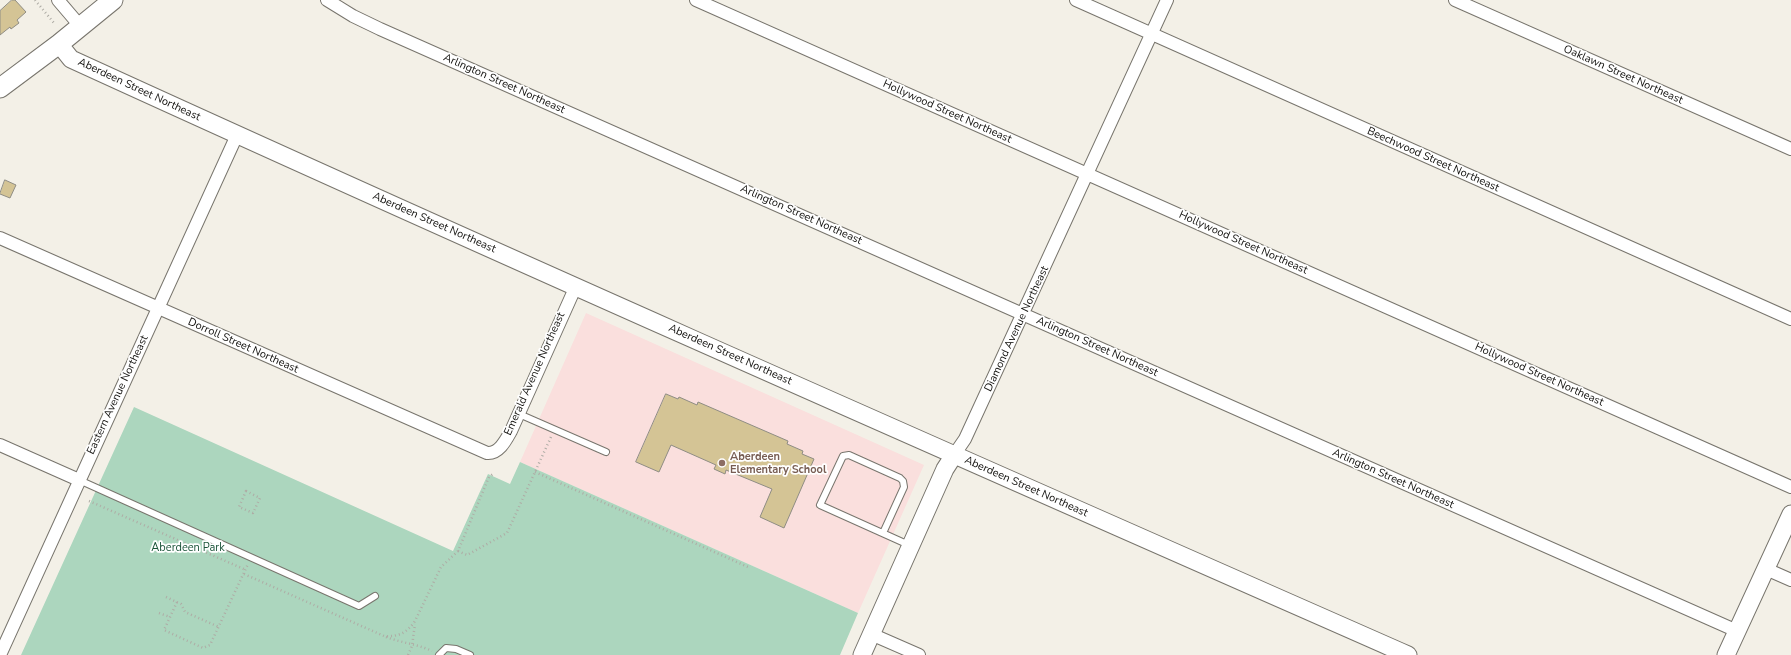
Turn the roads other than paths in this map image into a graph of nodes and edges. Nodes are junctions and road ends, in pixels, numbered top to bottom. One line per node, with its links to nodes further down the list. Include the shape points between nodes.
1 (58, 0): 8 (street)
2 (113, 0): 8 (main road)
3 (696, 0): 14 (street, Hollywood Street Northeast)
4 (1076, 0): 9 (street, Beechwood Street Northeast)
5 (1167, 0): 9 (street, Diamond Avenue Northeast)
6 (1455, 0): 13 (street, Oaklawn Street Northeast)
7 (331, 1): 18 (street, Arlington Street Northeast, via 353,16 380,29)
8 (81, 27): 10 (main road)
9 (1152, 34): 14 (street, Diamond Avenue Northeast); 19 (street, Beechwood Street Northeast)
10 (59, 44): 11 (main road); 12 (street, Aberdeen Street Northeast, via 71,59)
11 (0, 88)
12 (237, 135): 16 (street, Aberdeen Street Northeast); 17 (street, Eastern Avenue Northeast)
13 (1791, 149)
14 (1088, 174): 18 (street, Diamond Avenue Northeast); 26 (street, Hollywood Street Northeast)
15 (0, 238): 17 (street, Dorroll Street Northeast)
16 (576, 286): 20 (street, Emerald Avenue Northeast); 24 (street, Aberdeen Street Northeast)
17 (158, 308): 23 (street, Dorroll Street Northeast); 25 (street, Eastern Avenue Northeast)
18 (1024, 314): 24 (street, Diamond Avenue Northeast, via 965,439); 33 (street, Arlington Street Northeast)
19 (1791, 319)
20 (519, 414): 22 (lane); 23 (street, Emerald Avenue Northeast, via 501,447)
21 (0, 445): 25 (street)
22 (606, 452)
23 (487, 453)
24 (954, 455): 29 (street, Diamond Avenue Northeast, via 945,469); 40 (street, Aberdeen Street Northeast)
25 (79, 480): 32 (lane, via 359,606); 35 (street, Eastern Avenue Northeast)
26 (1791, 487)
27 (1791, 514): 30 (street)
28 (883, 533): 28 (lane, via 820,505 843,456 849,455 903,481 904,488); 29 (lane)
29 (911, 546): 34 (street, Diamond Avenue Northeast)
30 (1766, 569): 31 (street); 33 (street)
31 (1791, 580)
32 (375, 596)
33 (1737, 632): 41 (street)
34 (871, 634): 38 (street, Diamond Avenue Northeast); 39 (street)
35 (1, 653)
36 (439, 655): 37 (lane, via 446,648 452,648)
37 (470, 655)
38 (862, 655)
39 (919, 655)
40 (1408, 655)
41 (1726, 655)

